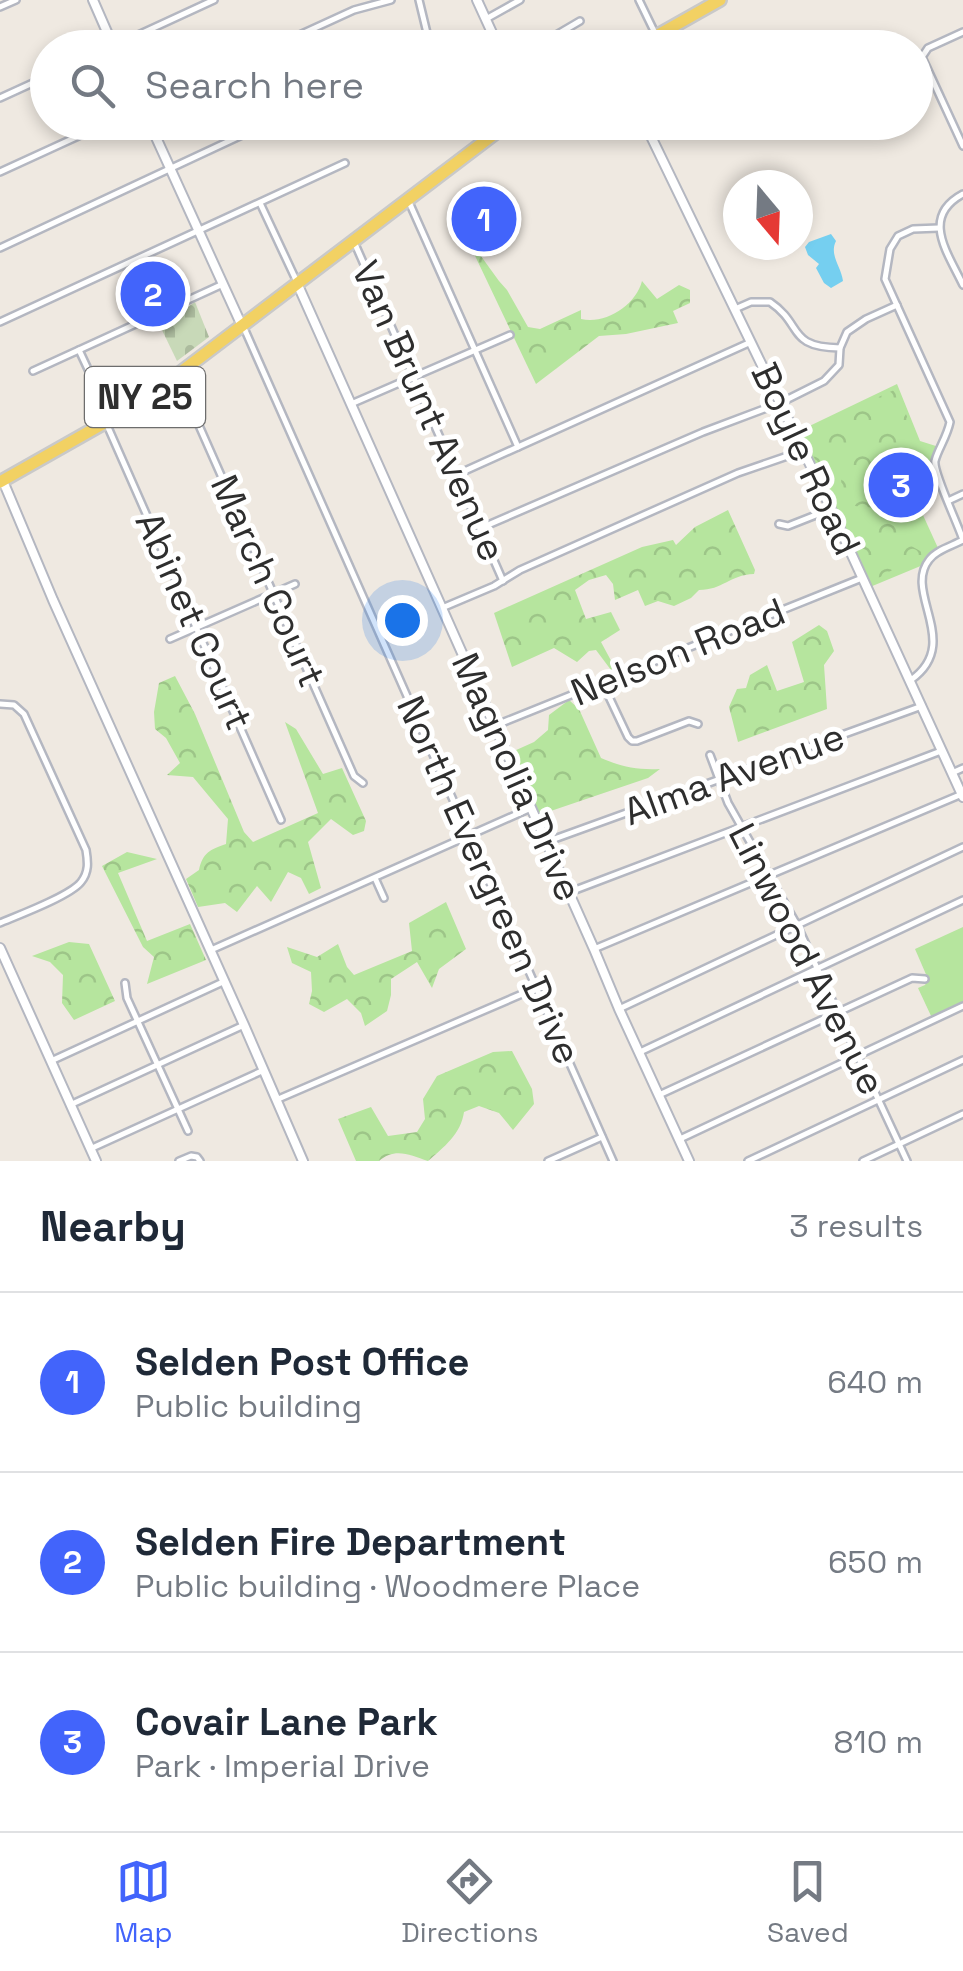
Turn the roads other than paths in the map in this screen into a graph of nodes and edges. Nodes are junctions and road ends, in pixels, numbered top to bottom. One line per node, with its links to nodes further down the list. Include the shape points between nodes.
1 (16, 0): 11 (street)
2 (93, 0): 15 (street)
3 (214, 0): 16 (street)
4 (349, 0): 12 (street)
5 (391, 0): 12 (street)
6 (419, 0): 18 (street)
7 (477, 0): 13 (street)
8 (520, 0): 13 (street)
9 (639, 0): 21 (street)
10 (720, 0): 22 (main road)
11 (0, 8)
12 (354, 10): 17 (street)
13 (486, 19): 19 (street)
14 (580, 21): 20 (street)
15 (106, 30)
16 (150, 30)
17 (310, 30)
18 (425, 30)
19 (491, 30)
20 (565, 30)
21 (653, 30)
22 (667, 30)
23 (963, 32): 24 (street)
24 (933, 47)
25 (933, 82): 33 (street)
26 (30, 84): 27 (street)
27 (0, 98)
28 (70, 140): 36 (street)
29 (157, 140): 35 (street)
30 (232, 140): 35 (street)
31 (486, 140): 38 (main road, NY 25)
32 (653, 140): 48 (street, Boyle Road)
33 (963, 146)
34 (345, 163): 39 (street)
35 (171, 169): 41 (street); 43 (street)
36 (0, 172)
37 (963, 194): 40 (street, via 944,209)
38 (408, 200): 42 (main road, NY 25); 55 (street)
39 (260, 203): 41 (street); 45 (street)
40 (938, 228): 46 (street); 47 (street, via 912,229 893,241 885,279)
41 (198, 231): 44 (street); 49 (street)
42 (354, 241): 45 (main road, NY 25); 60 (street, Van Brunt Avenue)
43 (0, 248)
44 (224, 284): 50 (street); 54 (street)
45 (298, 284): 50 (main road, NY 25); 62 (street, Magnolia Drive)
46 (963, 285)
47 (897, 306): 53 (street, via 851,328); 65 (street)
48 (736, 309): 52 (street, Boyle Road); 53 (street, via 770,302 801,340)
49 (0, 322)
50 (242, 326): 59 (main road, NY 25); 101 (street, North Evergreen Drive)
51 (510, 335): 55 (street)
52 (751, 342): 61 (street, Boyle Road); 66 (street)
53 (840, 348): 56 (street)
54 (80, 350): 58 (street); 63 (street, Abinet Court)
55 (476, 350): 60 (street); 66 (street)
56 (839, 365): 57 (street); 61 (street, via 824,381)
57 (848, 368)
58 (32, 372)
59 (176, 375): 63 (main road, NY 25); 79 (street, March Court)
60 (413, 377): 62 (street); 68 (street, Van Brunt Avenue)
61 (780, 403): 67 (street, Boyle Road); 74 (street)
62 (351, 404): 81 (street, Magnolia Drive)
63 (109, 421): 69 (main road, NY 25); 82 (street, Abinet Court)
64 (963, 421): 65 (street)
65 (950, 422): 71 (street, via 934,464)
66 (518, 447): 68 (street)
67 (802, 451): 72 (street, Boyle Road); 77 (street)
68 (456, 475): 74 (street, Van Brunt Avenue)
69 (2, 482): 113 (street)
70 (963, 494): 71 (street)
71 (948, 501): 75 (street)
72 (832, 509): 73 (street); 76 (street, Boyle Road)
73 (780, 524)
74 (480, 528): 77 (street, Van Brunt Avenue)
75 (963, 540): 80 (street, via 926,564)
76 (862, 578): 85 (street, Boyle Road); 86 (street, Nelson Road)
77 (503, 581): 81 (street)
78 (295, 584): 79 (street)
79 (273, 592): 82 (street); 96 (street, March Court, via 354,776)
80 (933, 598)
81 (442, 608): 90 (street, Magnolia Drive)
82 (196, 628): 83 (street); 99 (street, Abinet Court)
83 (170, 639)
84 (934, 668): 85 (street)
85 (911, 680): 88 (street, Boyle Road)
86 (602, 682): 89 (street, via 632,741 689,721); 90 (street, Nelson Road)
87 (0, 704): 109 (street, via 24,714 88,862 75,888)
88 (922, 706): 91 (street, Boyle Road); 95 (street, Alma Avenue)
89 (698, 724)
90 (494, 726): 98 (street, Magnolia Drive)
91 (941, 750): 94 (street, Boyle Road); 100 (street)
92 (710, 755): 95 (street, Linwood Avenue)
93 (963, 768): 94 (street)
94 (952, 773): 97 (street, Boyle Road)
95 (720, 779): 100 (street, Linwood Avenue); 102 (street, Alma Avenue)
96 (363, 783)
97 (962, 796): 104 (street)
98 (531, 808): 101 (street); 102 (street, Magnolia Drive)
99 (281, 820)
100 (742, 828): 104 (street, Linwood Avenue); 106 (street)
101 (470, 836): 105 (street); 119 (street, North Evergreen Drive)
102 (546, 842): 106 (street, Magnolia Drive)
103 (963, 847): 110 (street)
104 (768, 876): 110 (street, Linwood Avenue); 112 (street)
105 (375, 878): 107 (street); 113 (street)
106 (569, 892): 112 (street, Magnolia Drive)
107 (384, 898)
108 (963, 900): 115 (street)
109 (0, 923)
110 (797, 925): 115 (street, Linwood Avenue); 121 (street)
111 (0, 948): 114 (street)
112 (594, 949): 121 (street, Magnolia Drive)
113 (211, 950): 117 (street)
114 (2, 960): 128 (street)
115 (817, 968): 122 (street, Linwood Avenue); 125 (street)
116 (924, 979): 122 (street, via 912,978)
117 (224, 982): 123 (street); 124 (street)
118 (125, 983): 123 (street)
119 (536, 988): 132 (street); 138 (street, North Evergreen Drive)
120 (963, 1006): 126 (street)
121 (619, 1008): 125 (street, Magnolia Drive)
122 (838, 1012): 126 (street, Linwood Avenue); 131 (street)
123 (138, 1021): 128 (street); 129 (street)
124 (244, 1025): 129 (street); 130 (street)
125 (639, 1052): 131 (street, Magnolia Drive)
126 (858, 1056): 133 (street, Linwood Avenue); 139 (street)
127 (963, 1060): 133 (street)
128 (51, 1061): 134 (street)
129 (158, 1064): 134 (street); 135 (street)
130 (264, 1070): 132 (street); 135 (street)
131 (659, 1095): 139 (street, Magnolia Drive)
132 (276, 1100): 145 (street)
133 (879, 1100): 140 (street, Linwood Avenue); 149 (street)
134 (70, 1105): 141 (street)
135 (178, 1109): 137 (street); 141 (street)
136 (963, 1114): 140 (street)
137 (188, 1131)
138 (602, 1138): 146 (street); 147 (street, North Evergreen Drive)
139 (679, 1139): 148 (street, Magnolia Drive)
140 (899, 1144): 150 (street); 151 (street, Linwood Avenue)
141 (90, 1148): 142 (street)
142 (96, 1161)
143 (179, 1161): 144 (street)
144 (200, 1161)
145 (303, 1161)
146 (548, 1161)
147 (613, 1161)
148 (689, 1161)
149 (748, 1161)
150 (863, 1161)
151 (907, 1161)

